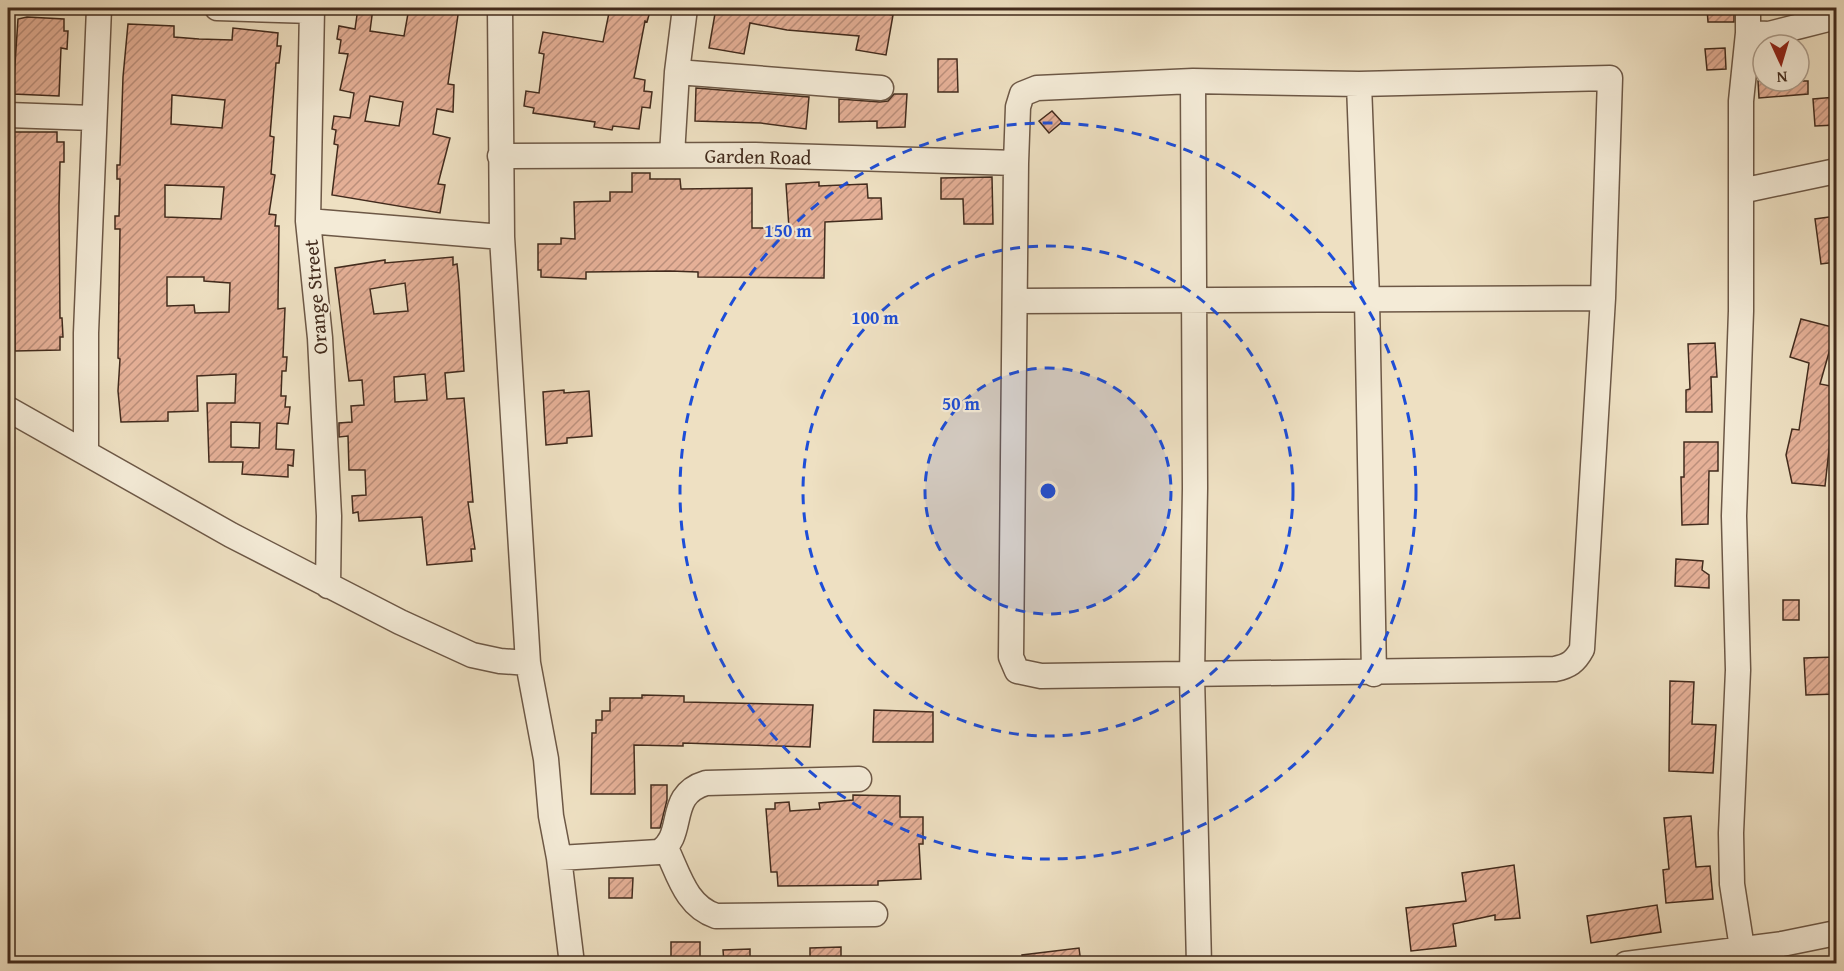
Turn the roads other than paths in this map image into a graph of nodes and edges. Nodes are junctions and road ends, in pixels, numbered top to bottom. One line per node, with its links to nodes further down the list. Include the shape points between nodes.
1 (99, 8): 14 (street)
2 (217, 8): 6 (street)
3 (500, 8): 16 (street)
4 (685, 8): 9 (street)
5 (1748, 8): 8 (street)
6 (312, 9): 20 (street, Orange Street)
7 (1836, 17): 8 (street, via 1769,33)
8 (1748, 33): 19 (street, via 1741,101)
9 (677, 72): 12 (street); 15 (street)
10 (1193, 81): 11 (street); 17 (street, via 1037,88 1022,94); 24 (street)
11 (1359, 84): 22 (street); 23 (street, via 1610,78)
12 (881, 88)
13 (8, 115): 14 (street)
14 (93, 118): 27 (street)
15 (672, 155): 16 (street, Garden Road); 17 (street, Garden Road)
16 (500, 156): 21 (street)
17 (1016, 163): 25 (street)
18 (1836, 171): 19 (street)
19 (1741, 191): 37 (street, via 1734,516 1738,670 1731,832 1732,884)
20 (308, 221): 21 (street); 28 (street, Orange Street, via 320,338 329,516)
21 (502, 237): 29 (street)
22 (1367, 298): 23 (street); 24 (street); 30 (street)
23 (1603, 298): 30 (street, via 1582,649 1576,659 1555,669)
24 (1195, 300): 25 (street); 31 (street)
25 (1017, 301): 31 (street, via 1011,657 1017,671 1041,676)
26 (8, 409): 27 (street)
27 (86, 452): 28 (street)
28 (328, 586): 29 (street, via 472,655)
29 (528, 663): 34 (street, via 546,759 550,816)
30 (1374, 674): 31 (street)
31 (1192, 676): 40 (street)
32 (859, 779): 33 (street, via 696,786 683,799)
33 (666, 848): 34 (street, via 650,853); 35 (street, via 693,904 716,916)
34 (560, 858): 39 (street)
35 (876, 914)
36 (1836, 933): 38 (street)
37 (1742, 948): 38 (street); 41 (street)
38 (1784, 953)
39 (572, 963)
40 (1199, 963)
41 (1626, 963)

